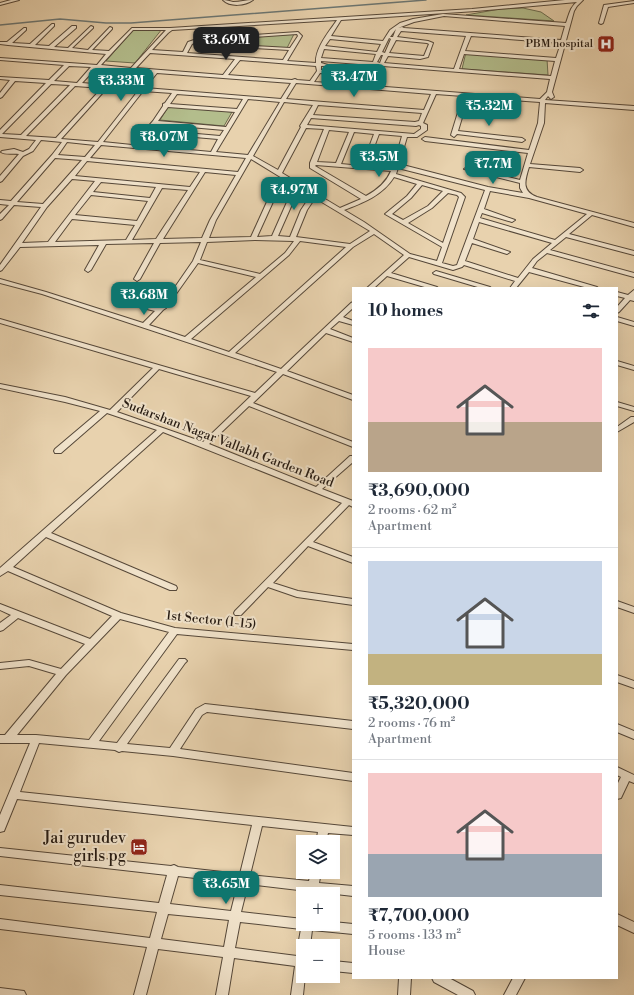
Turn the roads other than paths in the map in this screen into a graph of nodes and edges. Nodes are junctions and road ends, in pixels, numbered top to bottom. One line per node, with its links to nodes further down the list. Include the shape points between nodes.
1 (17, 0): 6 (street)
2 (225, 0): 3 (street, via 229,3)
3 (251, 0)
4 (580, 0): 7 (street); 8 (street)
5 (634, 2): 14 (street, via 606,6)
6 (1, 3)
7 (561, 4): 8 (street); 9 (street); 11 (street)
8 (575, 6): 16 (street)
9 (476, 10): 10 (street); 11 (street)
10 (394, 15): 12 (street); 13 (street)
11 (445, 16): 13 (street); 16 (street); 20 (street)
12 (340, 18): 22 (street); 24 (street)
13 (419, 20): 20 (street)
14 (601, 23)
15 (52, 25): 32 (street)
16 (569, 25): 27 (street)
17 (74, 27): 34 (street)
18 (91, 27): 35 (street)
19 (110, 28): 37 (street)
20 (398, 28): 23 (street); 25 (street); 26 (street)
21 (24, 29): 31 (street)
22 (171, 29): 38 (street); 40 (street, via 133,29)
23 (469, 35): 27 (street); 39 (street)
24 (328, 37): 30 (street); 33 (street)
25 (388, 38): 26 (street); 30 (street)
26 (394, 38): 43 (street); 43 (street, via 431,44 427,56 423,58)
27 (563, 42): 46 (street)
28 (0, 43): 31 (street)
29 (190, 43): 36 (street); 36 (street, via 197,40 298,33 300,36); 42 (street)
30 (385, 43): 41 (street)
31 (8, 44): 32 (street)
32 (31, 46): 34 (street)
33 (322, 47): 41 (street); 48 (street)
34 (50, 48): 35 (street)
35 (69, 49): 37 (street)
36 (290, 50): 47 (street)
37 (89, 51): 40 (street)
38 (148, 51): 42 (street); 52 (street)
39 (463, 52): 46 (street); 53 (street)
40 (110, 53): 51 (street)
41 (380, 53): 43 (street); 50 (street)
42 (184, 54): 45 (street)
43 (386, 54): 50 (street)
44 (0, 58): 49 (street); 51 (street)
45 (239, 58): 47 (street); 57 (street)
46 (558, 60): 59 (street)
47 (284, 62): 48 (street)
48 (318, 62): 50 (street); 54 (street); 56 (street)
49 (67, 65): 51 (street); 63 (street)
50 (378, 65): 53 (street); 56 (street); 66 (street)
51 (97, 66): 52 (street); 64 (street)
52 (132, 69): 55 (street); 57 (street)
53 (456, 70): 59 (street)
54 (319, 71): 56 (street); 62 (street)
55 (155, 72): 57 (street); 68 (street)
56 (371, 73): 65 (street)
57 (225, 76): 61 (street)
58 (0, 78): 60 (street)
59 (553, 78): 69 (street)
60 (14, 79): 63 (street); 72 (street)
61 (294, 81): 62 (street); 65 (street); 76 (street)
62 (312, 81): 65 (street)
63 (50, 82): 64 (street); 96 (street)
64 (76, 84): 67 (street); 98 (street)
65 (364, 85): 66 (street)
66 (371, 86): 71 (street); 75 (street)
67 (105, 87): 68 (street); 102 (street)
68 (141, 90): 70 (street); 106 (street)
69 (549, 92): 75 (street); 77 (street)
70 (175, 93): 74 (street); 79 (street)
71 (434, 93): 73 (street); 84 (street)
72 (1, 94)
73 (466, 96): 75 (street); 81 (street)
74 (246, 98): 76 (street); 82 (street)
75 (542, 100): 77 (street); 83 (street)
76 (282, 101): 78 (street); 113 (street)
77 (551, 101): 80 (street); 83 (street)
78 (316, 104): 84 (street); 86 (street)
79 (166, 105): 82 (street); 87 (street)
80 (634, 107)
81 (462, 109): 85 (street); 94 (street)
82 (238, 111): 91 (street)
83 (544, 111): 109 (street)
84 (425, 112): 88 (street)
85 (498, 112)
86 (309, 116): 88 (street); 89 (street)
87 (155, 122): 91 (street); 93 (street)
88 (420, 123): 97 (street, via 424,125 424,130 415,136)
89 (303, 126): 90 (street); 125 (street)
90 (327, 128): 92 (street); 116 (street)
91 (227, 129): 100 (street)
92 (352, 131): 95 (street); 117 (street)
93 (147, 132): 100 (street); 107 (street)
94 (455, 132): 103 (street); 105 (street)
95 (377, 133): 97 (street); 119 (street)
96 (0, 134): 98 (street)
97 (405, 136): 121 (street)
98 (22, 137): 99 (street)
99 (40, 138): 102 (street); 110 (street, via 31,150)
100 (221, 138): 111 (street)
101 (425, 139): 105 (street)
102 (57, 140): 104 (street)
103 (522, 140)
104 (65, 141): 106 (street); 112 (street)
105 (452, 142): 109 (street)
106 (100, 143): 107 (street); 115 (street)
107 (134, 146): 111 (street)
108 (2, 152): 110 (street, via 14,151); 114 (street)
109 (532, 152): 118 (street)
110 (23, 154): 127 (street)
111 (212, 154): 113 (street)
112 (54, 156): 115 (street); 142 (street)
113 (251, 157): 124 (street); 125 (street)
114 (0, 159)
115 (86, 159): 123 (street); 126 (street)
116 (312, 163): 117 (street); 139 (street, via 313,169)
117 (338, 165): 119 (street)
118 (528, 165): 122 (street); 129 (street)
119 (364, 167): 121 (street)
120 (467, 169): 129 (street)
121 (394, 170): 130 (street); 134 (street); 139 (street, via 382,188)
122 (580, 170)
123 (203, 171): 124 (street); 133 (street)
124 (240, 174): 160 (street, via 214,220)
125 (282, 175): 132 (street); 157 (street)
126 (71, 177): 128 (street); 143 (street)
127 (0, 180)
128 (99, 180): 131 (street); 136 (street)
129 (523, 182): 138 (street, via 522,188)
130 (421, 183): 135 (street); 152 (street, via 409,197 388,212 389,216)
131 (160, 186): 133 (street); 140 (street)
132 (299, 186): 137 (street); 156 (street)
133 (191, 189): 159 (street)
134 (488, 189): 138 (street); 145 (street)
135 (447, 191): 152 (street, via 430,207); 168 (street, via 462,197)
136 (88, 193): 140 (street); 147 (street)
137 (315, 194): 144 (street); 158 (street, via 304,210)
138 (528, 196): 146 (street)
139 (366, 199): 144 (street)
140 (152, 200): 151 (street)
141 (0, 202): 142 (street)
142 (12, 203): 143 (street); 148 (street)
143 (45, 206): 166 (street)
144 (339, 210): 154 (street)
145 (480, 210): 149 (street); 150 (street)
146 (590, 214): 153 (street); 155 (street)
147 (72, 217): 151 (street); 165 (street)
148 (0, 218)
149 (477, 219): 161 (street); 164 (street)
150 (512, 220)
151 (138, 223): 163 (street)
152 (403, 223): 168 (street)
153 (634, 225)
154 (374, 231): 167 (street); 172 (street)
155 (565, 235): 164 (street); 171 (street)
156 (274, 238): 157 (street); 158 (street)
157 (253, 239): 160 (street)
158 (295, 239): 167 (street); 182 (street, via 287,254)
159 (159, 240): 160 (street); 163 (street); 183 (street)
160 (206, 240): 173 (street)
161 (470, 240): 170 (street); 174 (street)
162 (104, 242): 163 (street); 165 (street); 178 (street)
163 (128, 242)
164 (556, 242): 169 (street)
165 (51, 243): 166 (street)
166 (18, 245): 176 (street)
167 (351, 246): 207 (street)
168 (445, 246): 175 (street)
169 (546, 251): 177 (street); 181 (street)
170 (507, 252)
171 (634, 252)
172 (408, 255): 175 (street); 180 (street)
173 (196, 261): 182 (street); 196 (street)
174 (461, 262): 175 (street, via 460,266 455,268); 184 (street)
175 (439, 264)
176 (0, 269)
177 (527, 269): 184 (street); 190 (street)
178 (88, 270)
179 (436, 273): 188 (street)
180 (386, 274): 186 (street); 187 (street)
181 (634, 275)
182 (260, 276): 205 (street)
183 (137, 279)
184 (519, 280): 189 (street)
185 (0, 281): 203 (street)
186 (374, 287)
187 (432, 287)
188 (485, 287)
189 (515, 287)
190 (591, 287)
191 (634, 292): 193 (street)
192 (618, 294): 193 (street)
193 (632, 298): 197 (street)
194 (133, 304): 196 (street)
195 (352, 305): 198 (street)
196 (160, 310): 203 (street)
197 (618, 310)
198 (338, 318): 201 (street); 204 (street)
199 (618, 319): 202 (street)
200 (0, 321): 209 (street)
201 (352, 323)
202 (634, 324)
203 (144, 326): 205 (street)
204 (325, 330): 206 (street); 211 (street)
205 (186, 340): 207 (street)
206 (352, 340)
207 (230, 354): 211 (street)
208 (618, 363): 210 (street)
209 (158, 367): 213 (street); 218 (street)
210 (634, 368)
211 (281, 371): 213 (street); 214 (street)
212 (0, 386): 218 (street, Sudarshan Nagar Vallabh Garden Road, via 51,396)
213 (255, 395): 215 (street)
214 (352, 398)
215 (246, 403): 222 (street); 223 (street)
216 (618, 404): 217 (street)
217 (634, 410)
218 (108, 412): 221 (street, Sudarshan Nagar Vallabh Garden Road); 224 (street)
219 (634, 419): 220 (street)
220 (618, 429)
221 (161, 430): 222 (street, Sudarshan Nagar Vallabh Garden Road); 230 (street)
222 (204, 445): 228 (street, Sudarshan Nagar Vallabh Garden Road)
223 (352, 445)
224 (58, 451)
225 (352, 459): 226 (street)
226 (344, 466): 227 (street); 228 (street)
227 (352, 469)
228 (317, 490): 229 (street, Sudarshan Nagar Vallabh Garden Road)
229 (350, 503): 231 (street)
230 (44, 533): 233 (street); 235 (street)
231 (307, 543): 232 (street); 234 (street)
232 (352, 560)
233 (3, 570): 242 (street, 1st Sector (1-15))
234 (267, 584): 236 (street, via 297,594); 240 (street)
235 (173, 588)
236 (352, 602)
237 (618, 604): 239 (street)
238 (0, 607): 241 (street)
239 (634, 610)
240 (238, 613)
241 (17, 614): 243 (street); 245 (street)
242 (118, 615): 244 (street, 1st Sector (1-15)); 245 (street)
243 (0, 628)
244 (175, 631): 246 (street, 1st Sector (1-15)); 257 (street)
245 (91, 643): 249 (street)
246 (352, 647)
247 (182, 661): 258 (street)
248 (0, 666): 249 (street, via 29,663)
249 (63, 673): 255 (street)
250 (618, 678): 251 (street)
251 (634, 685)
252 (352, 725): 259 (street, via 205,708 199,712)
253 (618, 728): 254 (street)
254 (634, 735)
255 (4, 739): 256 (street)
256 (36, 739): 257 (street); 264 (street)
257 (92, 745): 258 (street)
258 (119, 748): 259 (street)
259 (173, 752): 261 (street)
260 (618, 771): 262 (street)
261 (352, 777)
262 (631, 777): 263 (street)
263 (618, 794)
264 (14, 796): 265 (street); 266 (street)
265 (258, 822): 267 (street); 272 (street)
266 (0, 828)
267 (324, 828): 268 (street); 269 (street)
268 (352, 830)
269 (322, 835)
270 (0, 852): 271 (street)
271 (174, 870): 272 (street); 277 (street)
272 (244, 878): 273 (street); 278 (street)
273 (296, 887)
274 (0, 890): 277 (street)
275 (340, 891): 276 (street)
276 (352, 891)
277 (164, 908): 278 (street); 285 (street)
278 (236, 916): 280 (street); 286 (street)
279 (618, 920): 283 (street)
280 (296, 923)
281 (0, 924): 285 (street)
282 (340, 928): 284 (street)
283 (634, 928)
284 (352, 929)
285 (154, 944): 286 (street); 296 (street)
286 (229, 953): 287 (street); 297 (street)
287 (296, 958)
288 (340, 967): 289 (street)
289 (352, 968)
290 (405, 979): 299 (street)
291 (440, 979): 300 (street)
292 (518, 979): 301 (street)
293 (299, 983): 298 (street)
294 (0, 992): 295 (street)
295 (20, 995)
296 (140, 995)
297 (222, 995)
298 (297, 995)
299 (404, 995)
300 (469, 995)
301 (510, 995)

